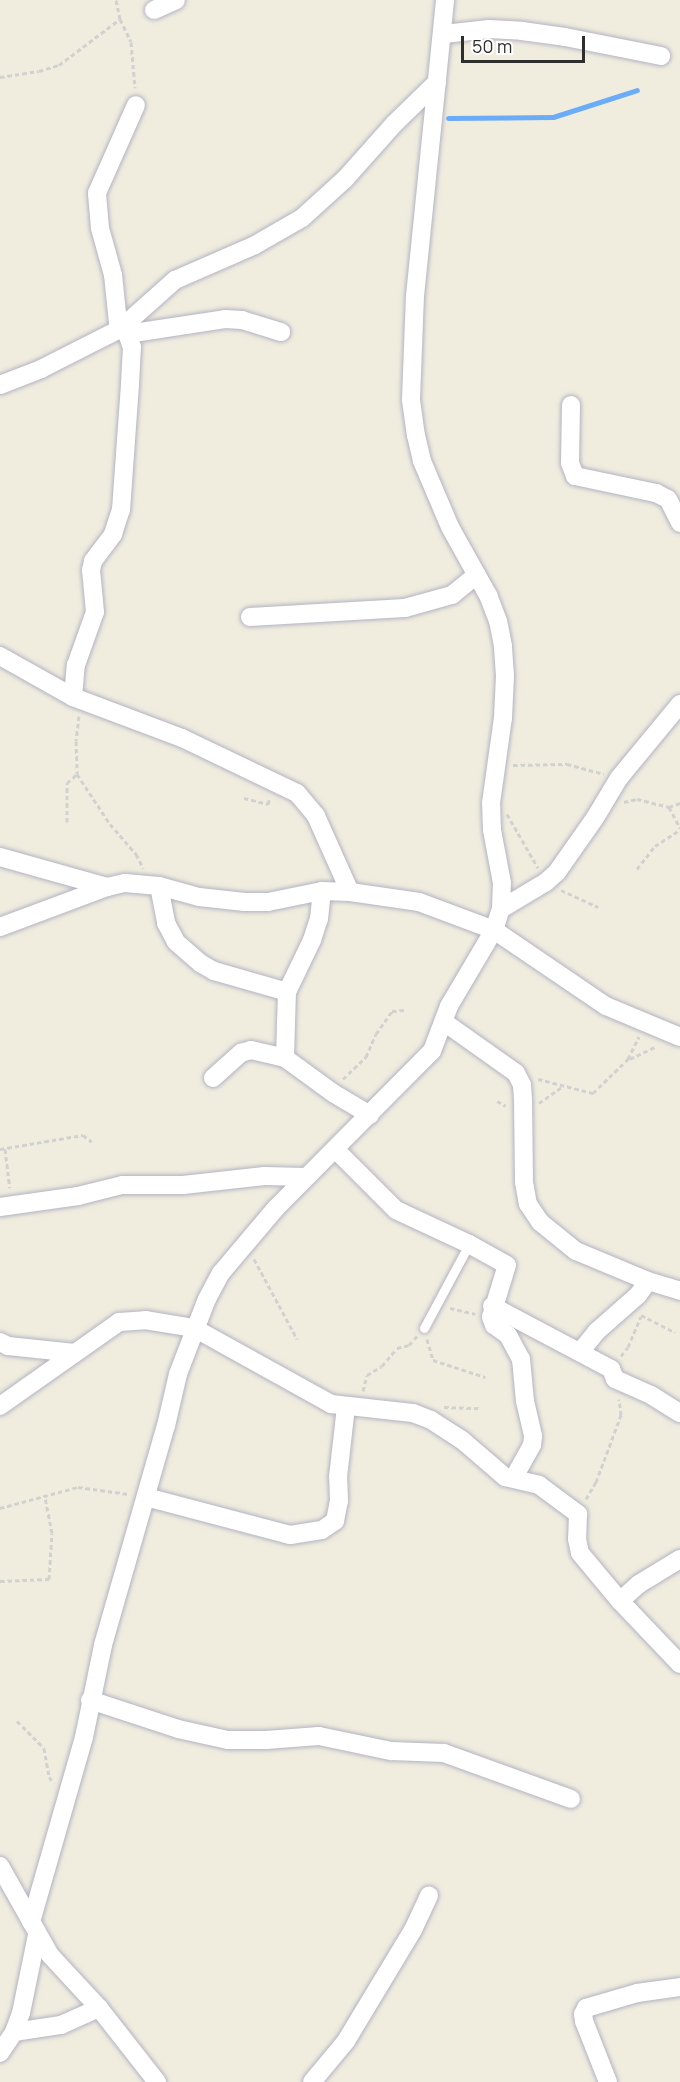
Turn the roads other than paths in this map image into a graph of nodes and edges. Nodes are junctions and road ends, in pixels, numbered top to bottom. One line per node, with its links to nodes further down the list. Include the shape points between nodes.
1 (176, 0): 3 (street)
2 (445, 0): 4 (street)
3 (154, 10)
4 (444, 34): 5 (street, via 489,29 522,31); 6 (street)
5 (661, 56)
6 (437, 82): 8 (street, via 345,179 302,218 175,280); 13 (street, via 415,296 413,417 432,489)
7 (136, 105): 8 (street, via 97,193 99,228 113,275 116,313)
8 (123, 332): 9 (street, via 225,319); 10 (street); 17 (street, via 132,348 121,510 113,534 93,561 95,612 76,665)
9 (280, 332)
10 (0, 384)
11 (570, 405): 12 (street, via 570,463 575,476 656,493 668,499)
12 (680, 523)
13 (477, 575): 14 (street, via 452,595 405,608); 24 (street, via 498,621 503,646 505,697 490,803 502,883)
14 (250, 617)
15 (0, 656): 16 (street)
16 (8, 671): 17 (street)
17 (74, 697): 23 (street, via 183,738 297,793 316,816)
18 (680, 704): 24 (street, via 619,778 557,872)
19 (0, 857): 21 (street)
20 (153, 885): 21 (street); 22 (street, via 199,897 245,902 268,902); 27 (street, via 176,942 200,963 214,971)
21 (107, 887): 25 (street)
22 (322, 891): 23 (street); 27 (street, via 312,940)
23 (350, 892): 26 (street, via 418,902)
24 (501, 909): 26 (street)
25 (0, 927)
26 (494, 930): 28 (street, via 460,986); 29 (street, via 606,1006)
27 (286, 992): 30 (street)
28 (444, 1022): 32 (street, via 432,1051); 37 (street, via 516,1073 523,1092 522,1147 528,1204 540,1222 576,1251)
29 (680, 1036)
30 (285, 1058): 31 (street, via 251,1050 241,1053); 32 (street)
31 (213, 1078)
32 (370, 1115): 33 (street)
33 (335, 1149): 34 (street); 36 (street, via 396,1210)
34 (305, 1177): 35 (street, via 122,1185); 40 (street, via 221,1273)
35 (6, 1206)
36 (469, 1244): 39 (street, via 507,1265); 41 (lane)
37 (648, 1281): 38 (street); 43 (street, via 635,1309 596,1332)
38 (680, 1291)
39 (491, 1311): 43 (street); 48 (street, via 494,1325 508,1335 521,1359 533,1436)
40 (194, 1328): 44 (street, via 129,1319 111,1326); 46 (street, via 313,1395 331,1404); 49 (street)
41 (424, 1328)
42 (0, 1342): 44 (street)
43 (580, 1352): 47 (street, via 611,1369 615,1379)
44 (75, 1353): 45 (street)
45 (0, 1406)
46 (352, 1407): 48 (street, via 413,1413 431,1420 470,1446 495,1470); 49 (street, via 338,1477 335,1521 322,1530 281,1533)
47 (680, 1413)
48 (514, 1478): 51 (street, via 539,1485 578,1514 580,1553)
49 (146, 1497): 53 (street, via 102,1645)
50 (680, 1559): 51 (street, via 639,1584)
51 (620, 1601): 52 (street)
52 (677, 1654)
53 (90, 1700): 54 (street, via 178,1729 228,1740 319,1736 391,1751 444,1753); 57 (street)
54 (571, 1799)
55 (0, 1866): 57 (street)
56 (429, 1896): 63 (street, via 413,1930 346,2041)
57 (34, 1928): 59 (street, via 50,1955); 60 (street, via 26,1997)
58 (680, 1987): 64 (street, via 636,1993 586,2008 584,2021)
59 (99, 2008): 60 (street, via 62,2025); 62 (street)
60 (14, 2032): 61 (street)
61 (0, 2054)
62 (157, 2082)
63 (312, 2082)
64 (608, 2082)

